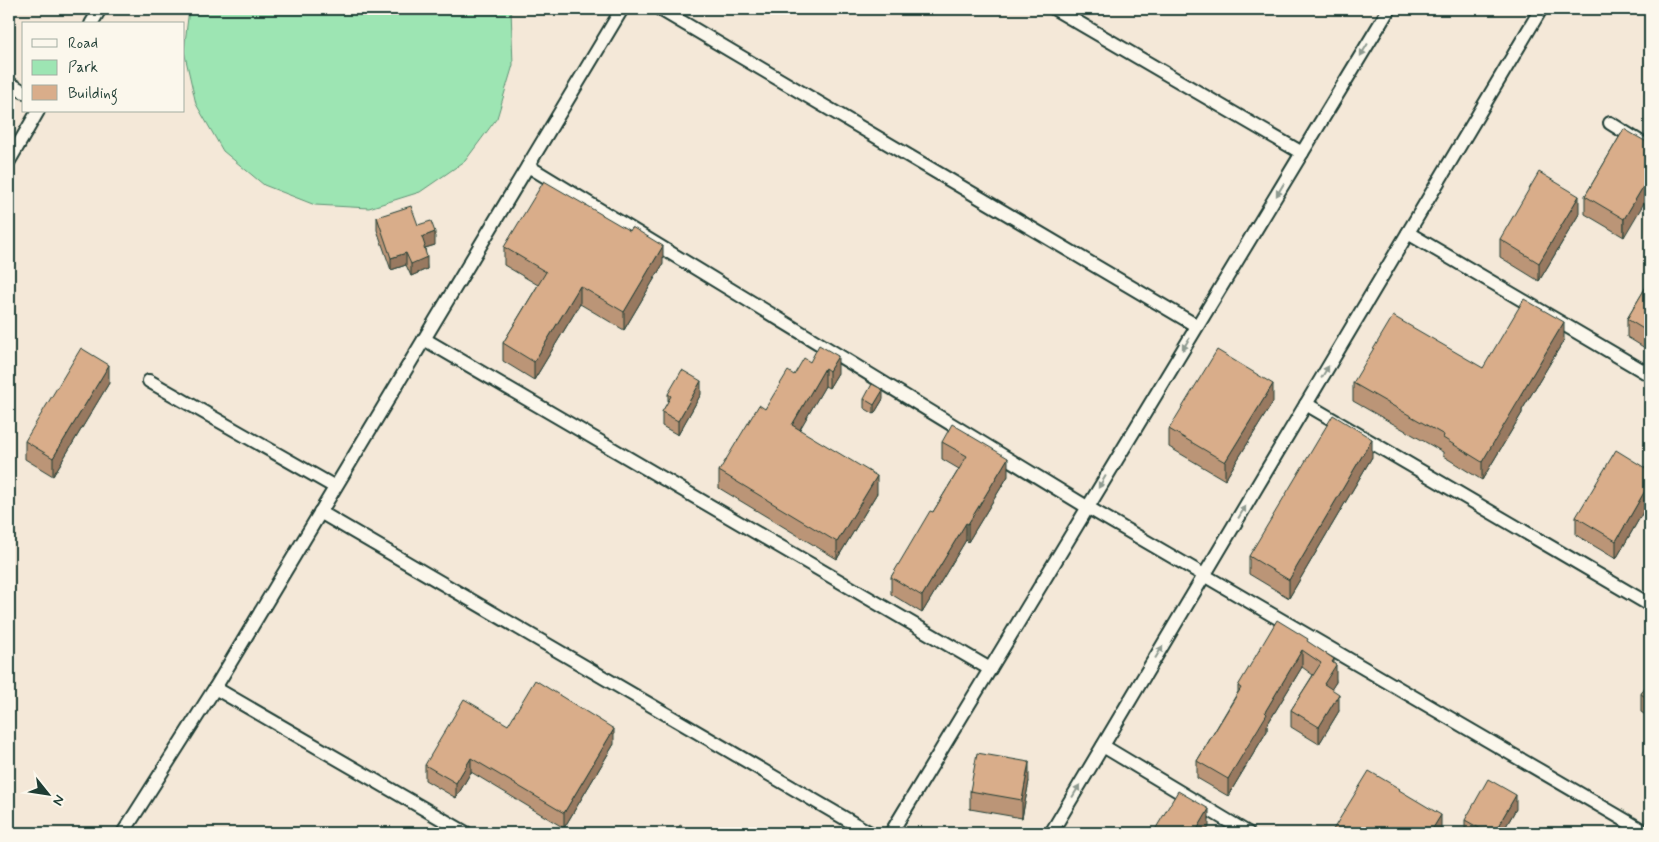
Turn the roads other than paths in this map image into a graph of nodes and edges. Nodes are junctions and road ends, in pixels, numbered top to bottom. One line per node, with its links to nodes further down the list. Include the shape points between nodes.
1 (100, 9): 7 (street)
2 (622, 9): 15 (street)
3 (660, 9): 17 (street)
4 (1055, 9): 13 (street)
5 (1389, 9): 13 (street, one-way to 13)
6 (1541, 9): 16 (street)
7 (92, 22)
8 (9, 83): 9 (street)
9 (22, 91)
10 (37, 112): 14 (street)
11 (1610, 124): 12 (street)
12 (1650, 148)
13 (1302, 153): 17 (street, one-way to 17)
14 (9, 161)
15 (528, 166): 18 (street); 23 (street)
16 (1408, 233): 19 (street); 21 (street, one-way to 16)
17 (1197, 326): 23 (street, one-way to 23)
18 (424, 339): 22 (street); 27 (street)
19 (1650, 375)
20 (149, 381): 22 (street)
21 (1306, 404): 25 (street, one-way to 21); 26 (street)
22 (335, 487): 24 (street)
23 (1087, 507): 25 (street); 27 (street)
24 (320, 512): 28 (street); 32 (street)
25 (1205, 575): 29 (street, one-way to 25); 36 (street)
26 (1650, 605)
27 (990, 669): 33 (street)
28 (214, 688): 30 (street); 31 (street)
29 (1103, 746): 34 (street, one-way to 29); 35 (street)
30 (124, 833)
31 (466, 833)
32 (870, 833)
33 (891, 833)
34 (1051, 833)
35 (1248, 833)
36 (1647, 833)

